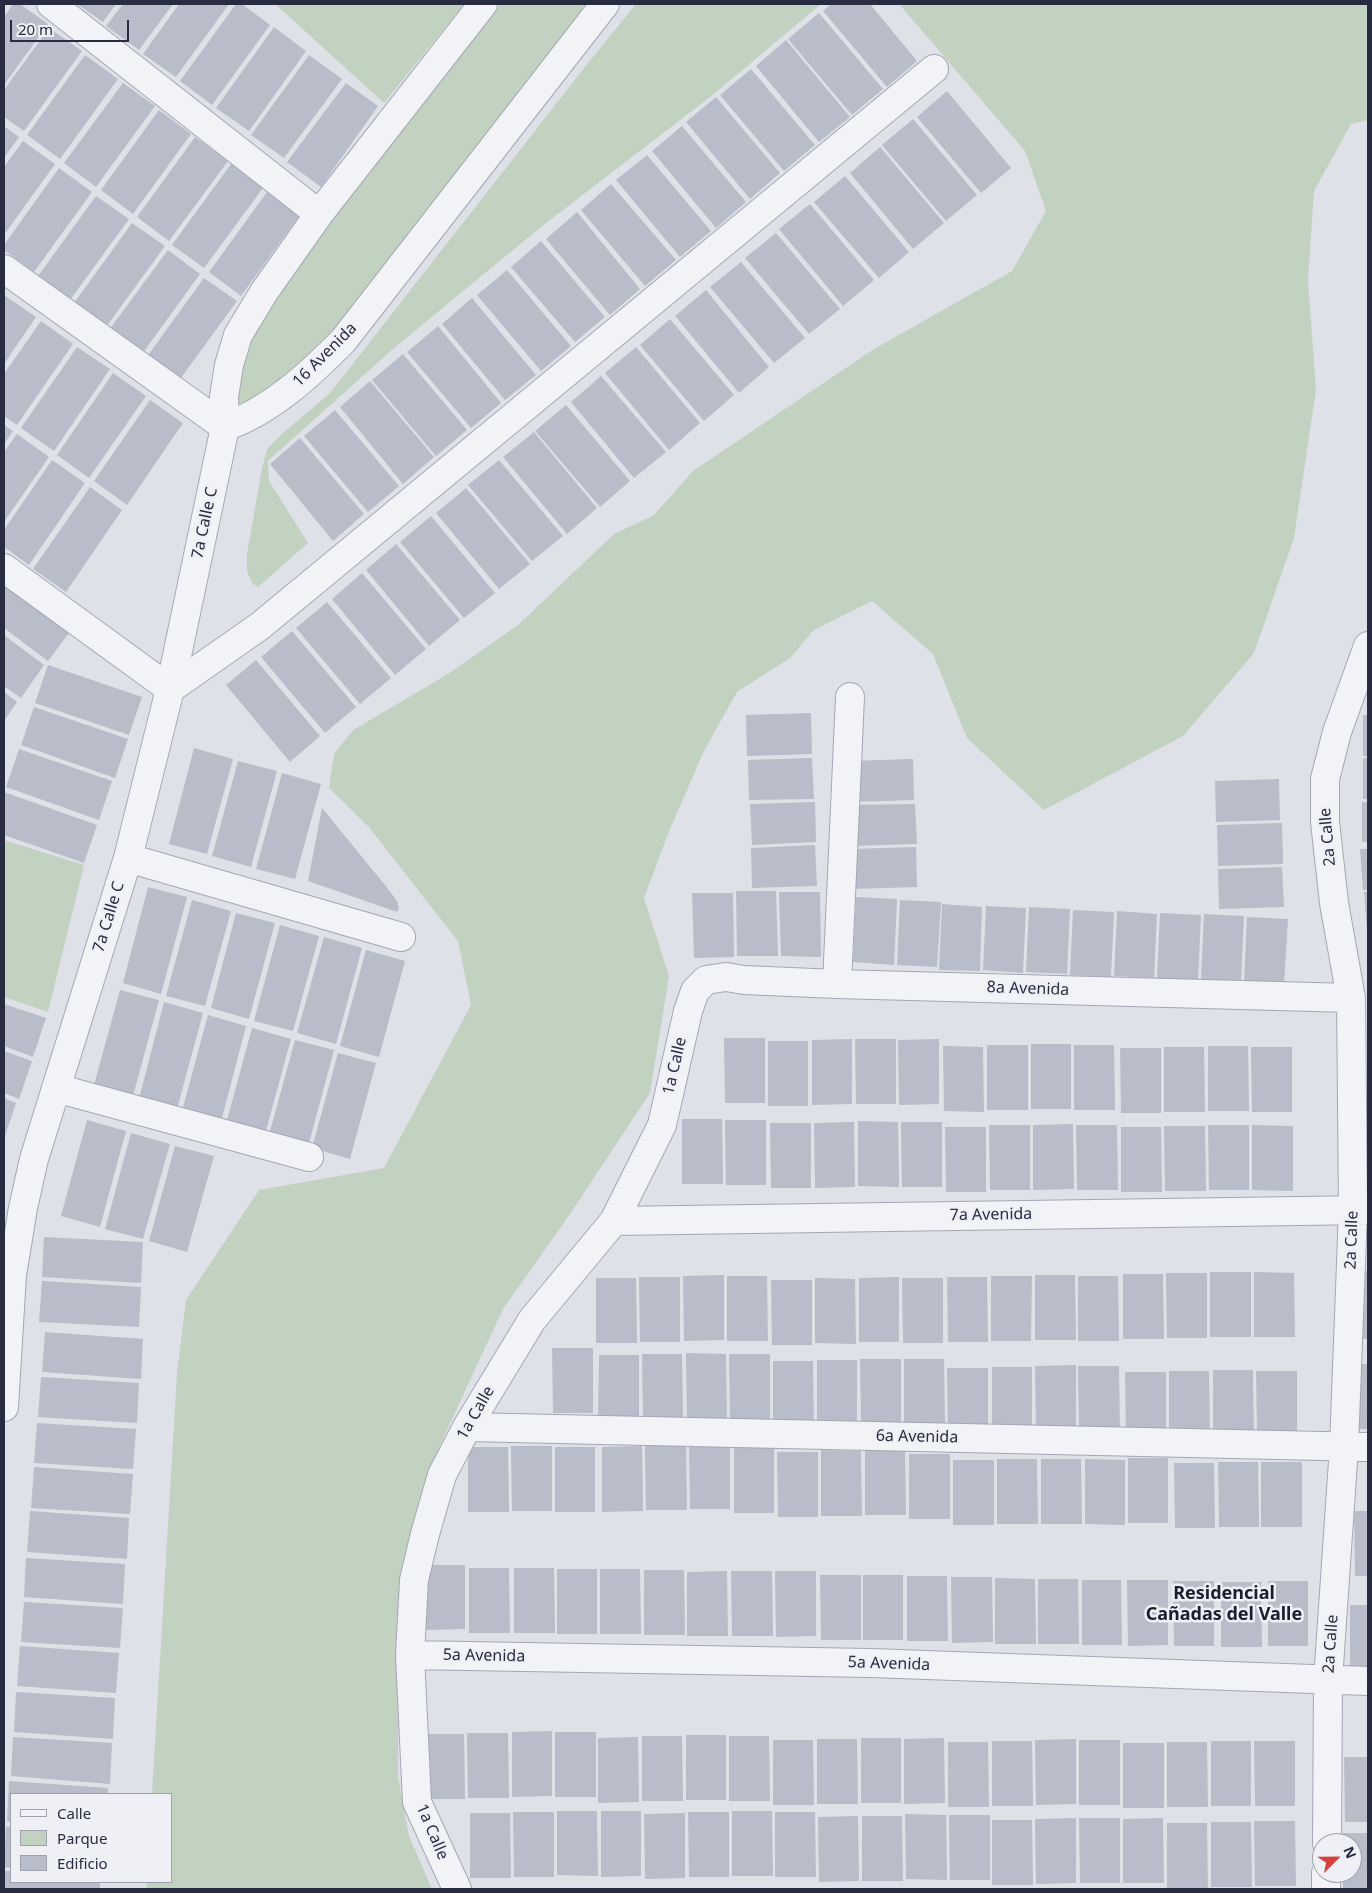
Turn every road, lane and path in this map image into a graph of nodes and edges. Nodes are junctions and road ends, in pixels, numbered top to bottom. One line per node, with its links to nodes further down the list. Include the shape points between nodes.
1 (51, 4): 5 (street)
2 (483, 4): 5 (street)
3 (605, 4): 7 (street, 16 Avenida, via 343,341 308,376 281,397)
4 (934, 69): 10 (street, via 260,626)
5 (318, 214): 7 (street, via 238,336 224,398)
6 (4, 269): 7 (street)
7 (225, 427): 10 (street, 7a Calle C)
8 (4, 568): 10 (street)
9 (1368, 646): 16 (street, 2a Calle, via 1337,732 1325,779 1325,822 1334,903)
10 (170, 689): 12 (street, 7a Calle C)
11 (850, 697): 15 (street)
12 (128, 858): 13 (street); 17 (street, 7a Calle C)
13 (401, 937)
14 (706, 980): 15 (street, 8a Avenida, via 726,978); 20 (street, 1a Calle, via 695,990 688,1011 662,1125)
15 (837, 984): 16 (street, 8a Avenida)
16 (1351, 998): 19 (street, 2a Calle)
17 (56, 1088): 18 (street); 21 (street, 7a Calle C, via 34,1160)
18 (309, 1157)
19 (1361, 1210): 20 (street, 7a Avenida); 24 (street, 2a Calle)
20 (614, 1221): 23 (street, 1a Calle, via 532,1320)
21 (8, 1275): 22 (street, 7a Calle C)
22 (4, 1407)
23 (467, 1427): 24 (street, 6a Avenida); 25 (street, 1a Calle, via 442,1475 425,1534 414,1580)
24 (1356, 1447): 26 (street, 2a Calle)
25 (410, 1655): 26 (street, 5a Avenida, via 870,1663); 29 (street, 1a Calle, via 417,1802)
26 (1328, 1680): 27 (street, 5a Avenida); 28 (street, 2a Calle)
27 (1368, 1681)
28 (1327, 1833)
29 (457, 1889)

